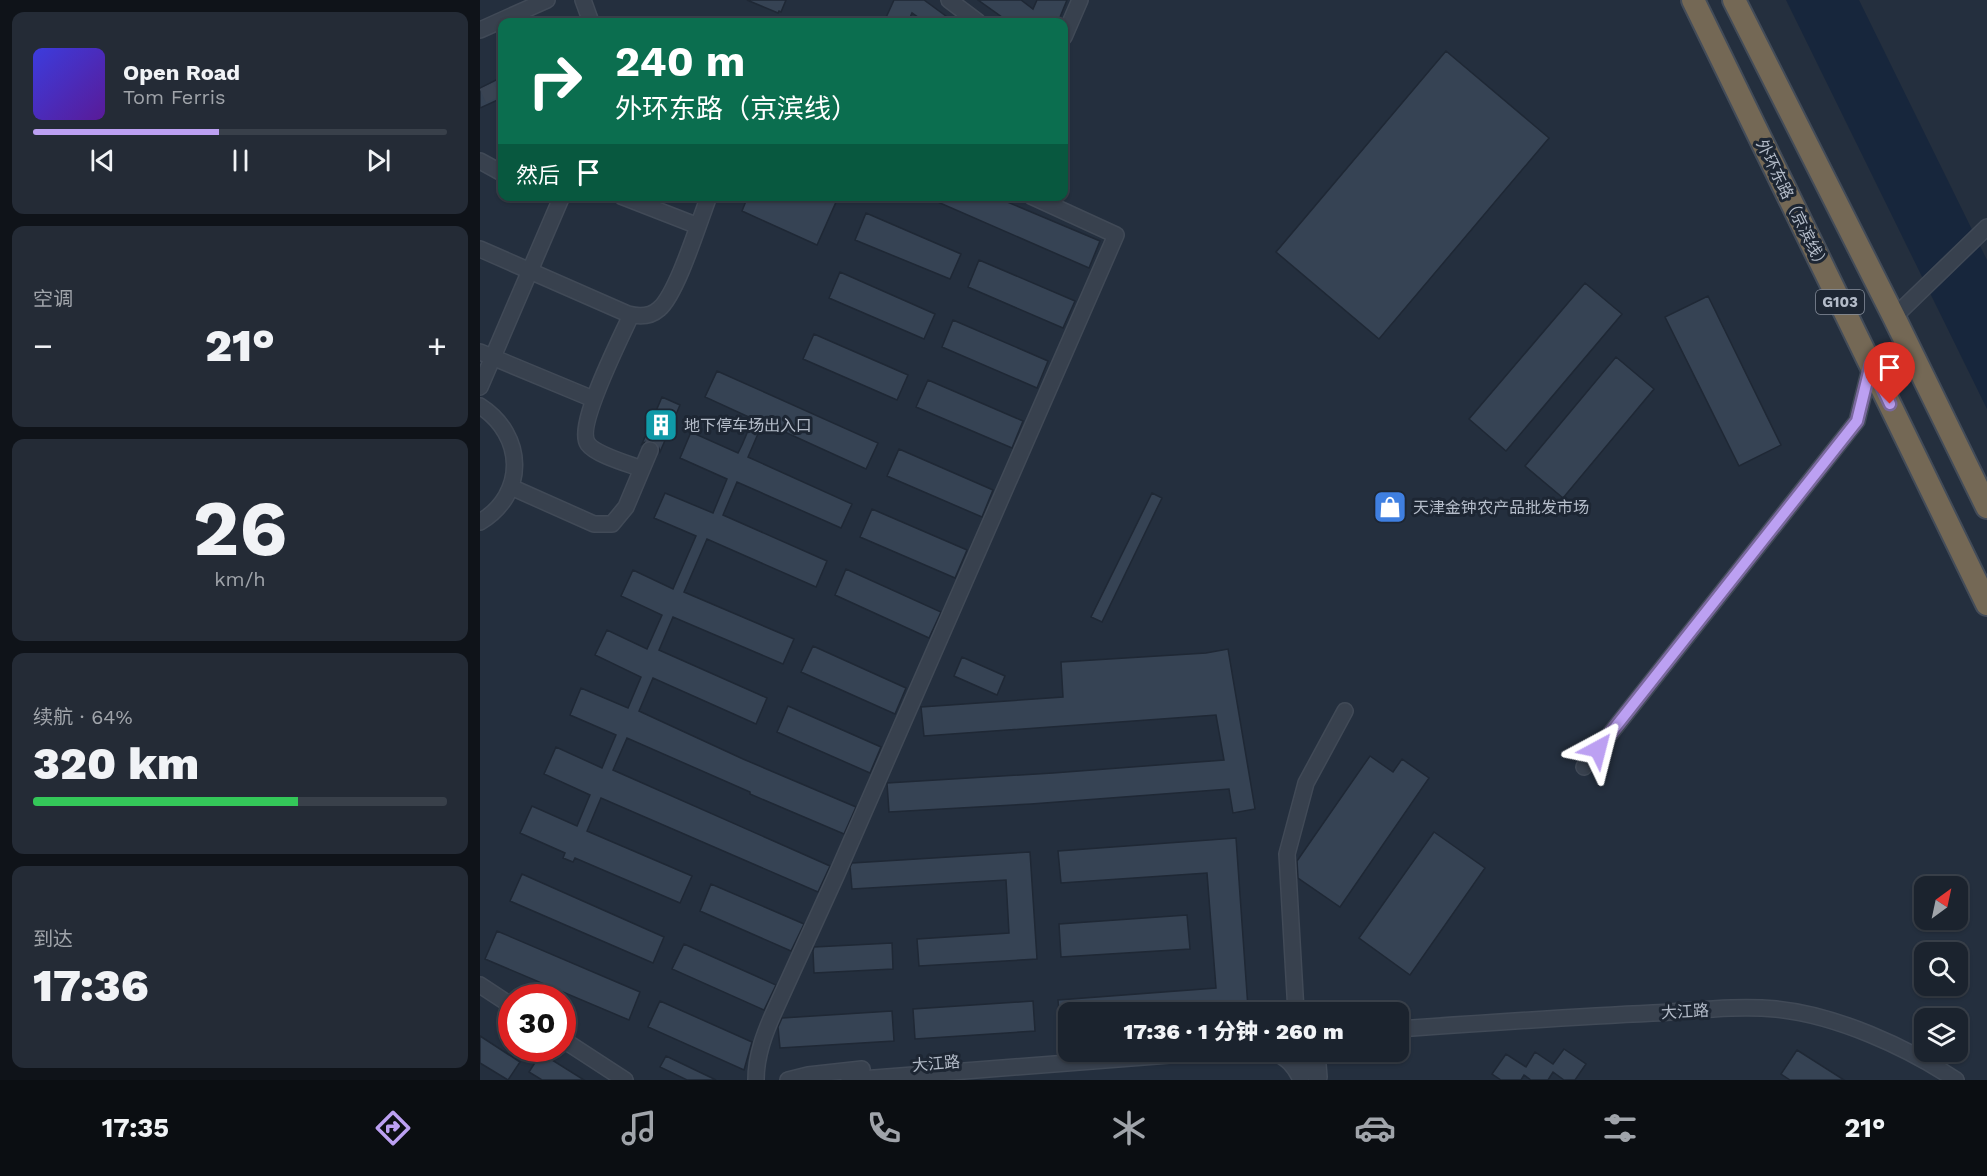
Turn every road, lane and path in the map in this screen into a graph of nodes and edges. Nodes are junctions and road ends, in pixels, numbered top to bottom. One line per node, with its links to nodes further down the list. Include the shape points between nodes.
1 (547, 0): 7 (street)
2 (583, 0): 8 (street)
3 (949, 0): 9 (street)
4 (1080, 0): 11 (street)
5 (1693, 0): 27 (highway, 外环东路（京滨线） / G103)
6 (1734, 0): 24 (highway, G103)
7 (507, 18)
8 (590, 18)
9 (973, 18)
10 (498, 22): 12 (street)
11 (1068, 28)
12 (480, 30)
13 (480, 161): 14 (street)
14 (498, 170)
15 (555, 201): 22 (street)
16 (634, 201): 19 (street)
17 (707, 201): 19 (street)
18 (1041, 201): 57 (street, via 1116,235 765,1032)
19 (698, 226): 23 (street, via 666,302 649,315)
20 (1985, 230): 24 (street)
21 (480, 249): 22 (street)
22 (530, 272): 23 (street); 26 (street)
23 (631, 315): 29 (street)
24 (1894, 317): 25 (highway, G103)
25 (1907, 344): 27 (street); 34 (highway, G103)
26 (487, 354): 28 (street); 29 (street)
27 (1871, 364): 36 (highway, 外环东路（京滨线） / G103); 38 (street, via 1857,421)
28 (480, 387)
29 (593, 399): 32 (street, via 586,429 588,444)
30 (480, 406): 33 (street, via 497,419 509,437 515,469)
31 (651, 450): 32 (street)
32 (642, 469): 33 (street, via 626,507 612,524 594,524)
33 (511, 487): 35 (street, via 498,508)
34 (1987, 507)
35 (480, 522)
36 (1987, 604)
37 (1345, 711): 42 (street, via 1306,783 1287,854)
38 (1584, 767)
39 (480, 985): 41 (street)
40 (480, 992): 43 (street)
41 (498, 997)
42 (1295, 1002)
43 (498, 1003)
44 (1409, 1028): 63 (street, 大江路, via 1778,1009 1875,1036)
45 (1409, 1036): 62 (street, 大江路, via 1767,1014 1851,1035 1894,1053)
46 (576, 1048): 56 (street)
47 (576, 1054): 55 (street)
48 (1058, 1055): 54 (street, 大江路)
49 (1064, 1062): 54 (street, 大江路)
50 (1289, 1062): 60 (street)
51 (1301, 1062): 60 (street)
52 (1306, 1062): 61 (street)
53 (1318, 1062): 61 (street)
54 (919, 1072): 58 (street, 大江路, via 828,1072); 59 (street, 大江路)
55 (616, 1080)
56 (625, 1080)
57 (756, 1080)
58 (788, 1080)
59 (849, 1080)
60 (1303, 1080)
61 (1319, 1080)
62 (1939, 1080)
63 (1956, 1080)

